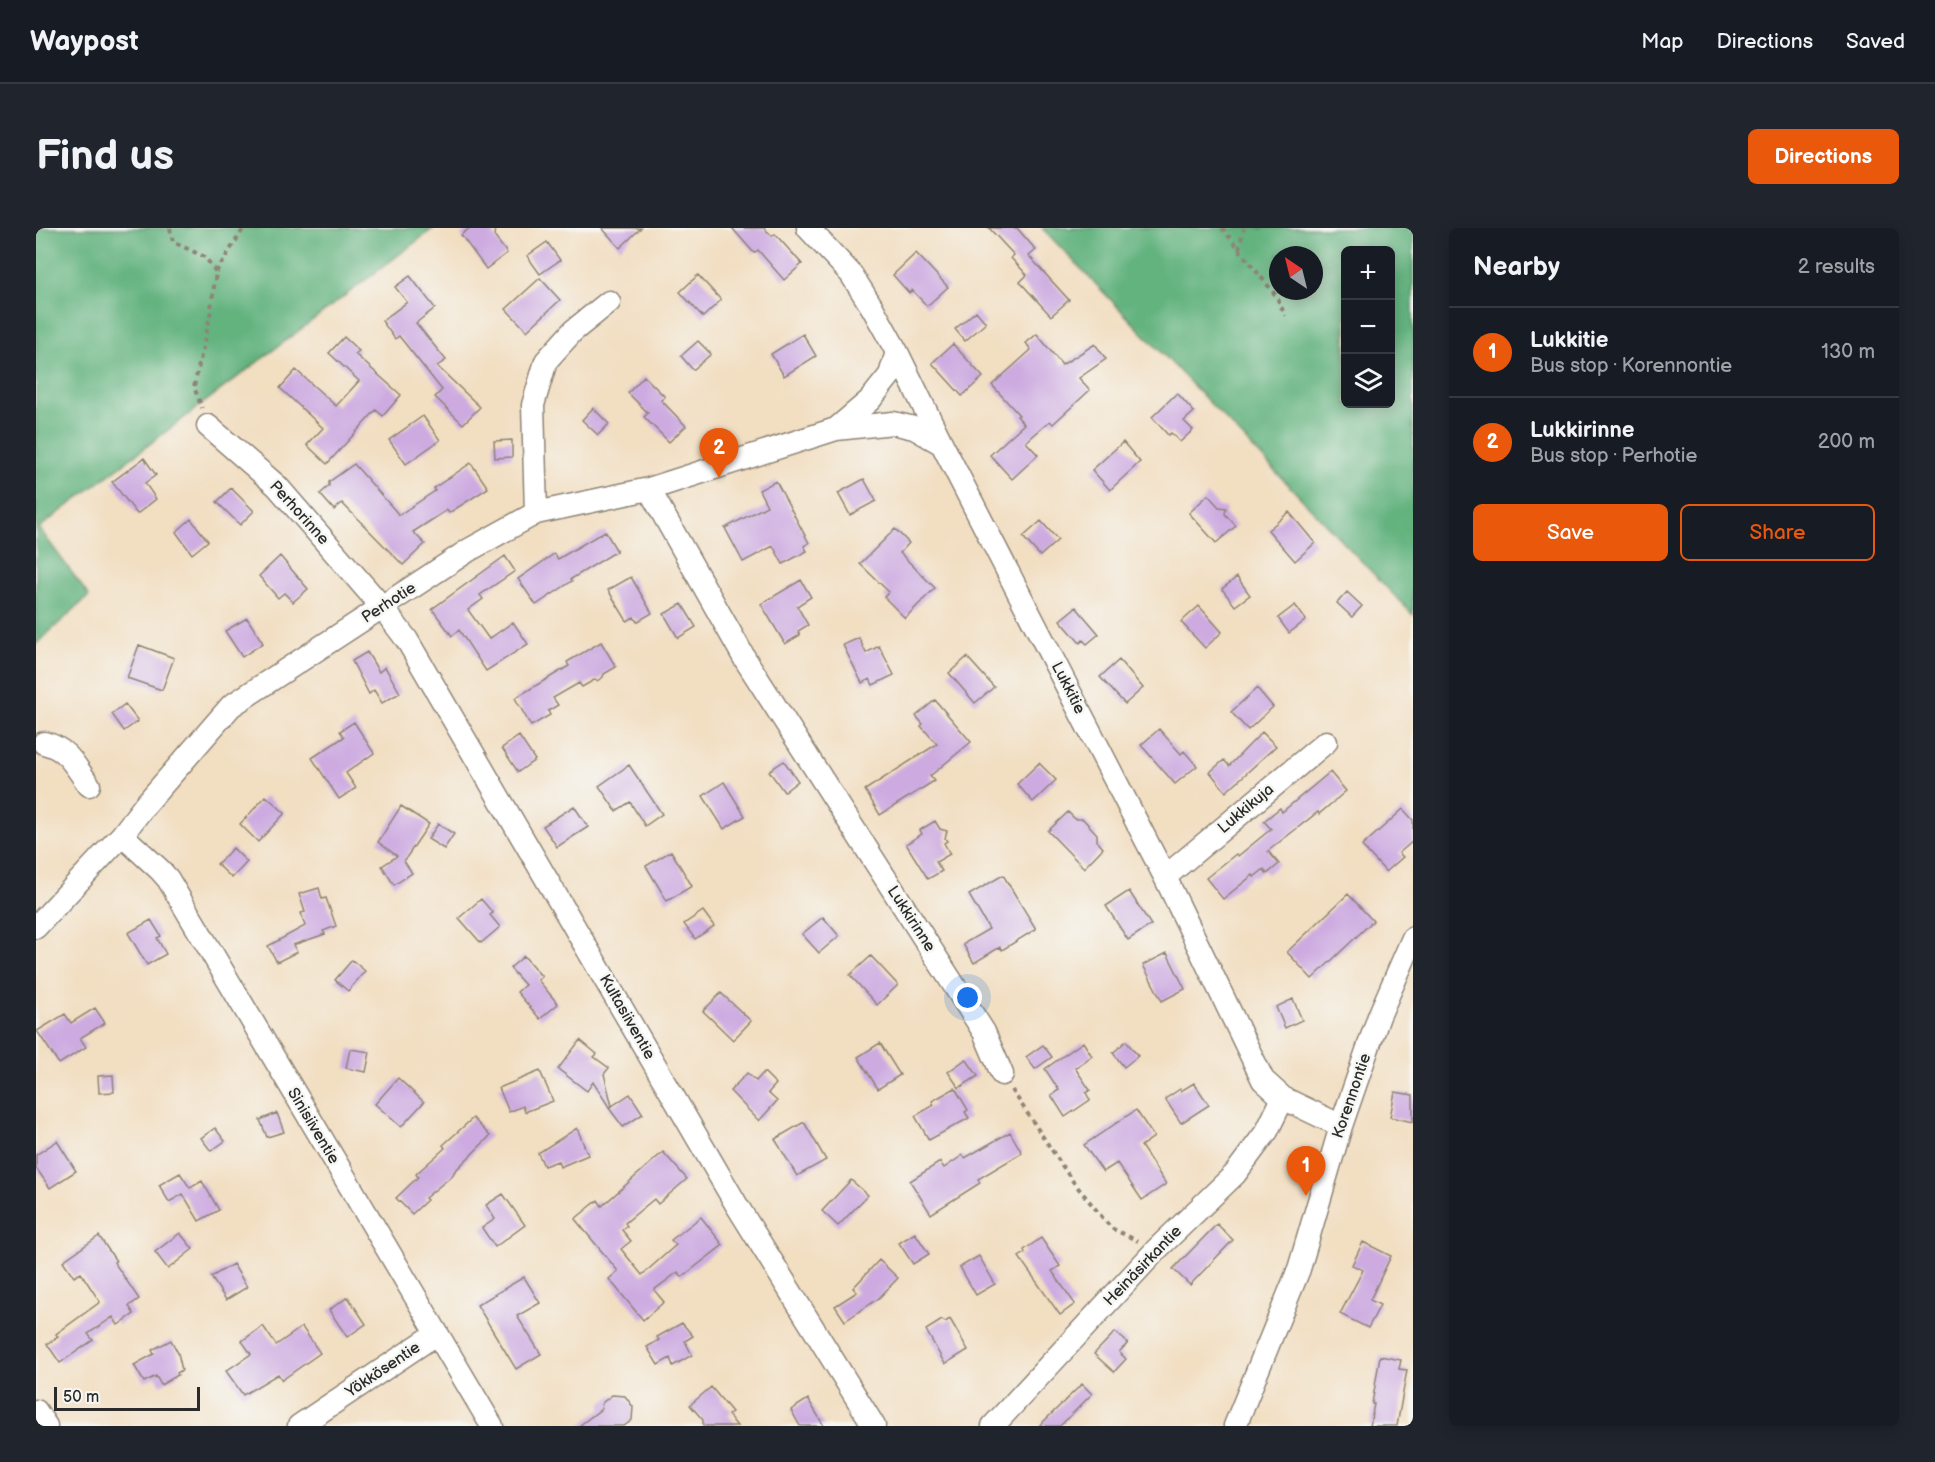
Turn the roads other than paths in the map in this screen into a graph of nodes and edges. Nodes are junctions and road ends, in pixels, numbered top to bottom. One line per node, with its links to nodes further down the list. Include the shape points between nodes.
1 (808, 228): 3 (street, Lukkitie, via 850,274)
2 (609, 302): 8 (street, via 573,331 546,361 533,405)
3 (897, 352): 5 (street, Perhotie, via 883,384); 6 (street, Lukkitie)
4 (208, 426): 9 (street, Perhorinne, via 277,486)
5 (836, 429): 6 (street, Perhotie, via 893,423 914,428); 7 (street, Perhotie)
6 (942, 444): 14 (street, Lukkitie)
7 (649, 489): 8 (street, Perhotie); 17 (street, Lukkirinne, via 745,659 984,1032)
8 (536, 513): 9 (street, Perhotie, via 469,550)
9 (382, 607): 13 (street, Perhotie, via 231,706); 26 (street, Kultasiiventie, via 407,640 736,1204)
10 (1326, 742): 14 (street, Lukkikuja)
11 (44, 743): 12 (street, via 66,753)
12 (89, 785)
13 (122, 835): 15 (street, Perhotie); 20 (street, Sinisiiventie, via 168,879)
14 (1166, 877): 18 (street, Lukkitie, via 1263,1080)
15 (36, 927)
16 (1413, 938): 19 (street, Korennontie, via 1379,1016)
17 (1002, 1074)
18 (1283, 1098): 19 (street, Lukkitie); 27 (street, Heinäsirkantie, via 1267,1131 1235,1174 1157,1250)
19 (1341, 1126): 22 (street, Korennontie, via 1299,1269)
20 (436, 1334): 24 (street, Yökkösentie); 25 (street, Sinisiiventie)
21 (36, 1411): 23 (street)
22 (1239, 1424)
23 (46, 1426)
24 (299, 1426)
25 (492, 1426)
26 (874, 1426)
27 (993, 1426)

